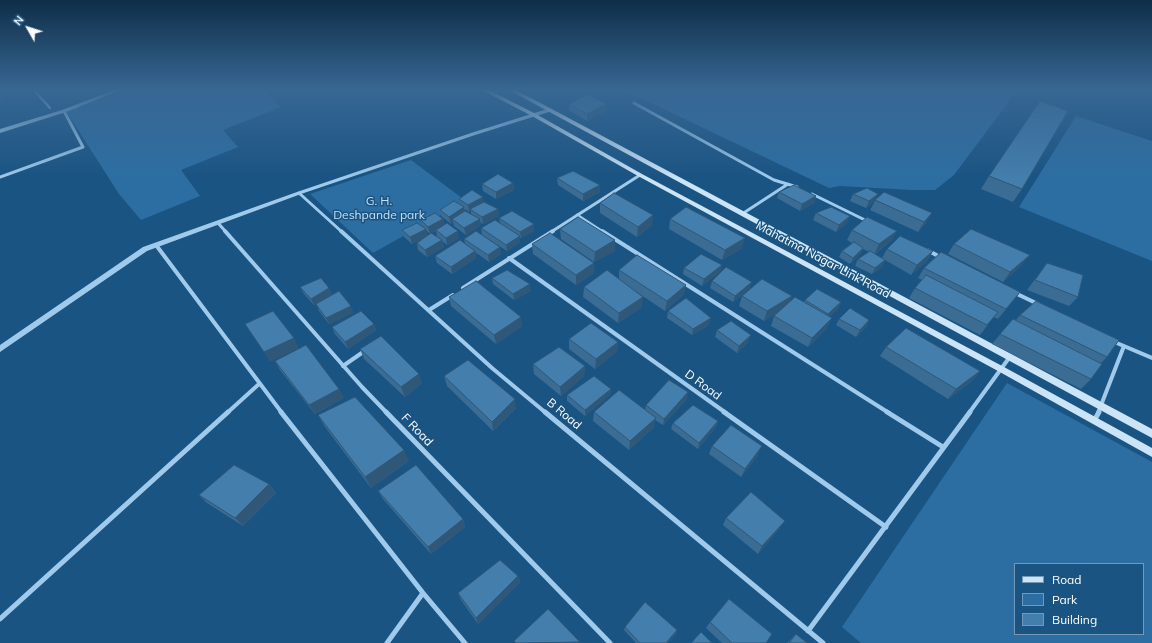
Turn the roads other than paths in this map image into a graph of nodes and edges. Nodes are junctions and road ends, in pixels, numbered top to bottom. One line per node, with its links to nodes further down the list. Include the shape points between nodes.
1 (38, 119): 7 (street)
2 (68, 119): 9 (street, via 83,147)
3 (521, 119): 12 (street)
4 (541, 119): 8 (main road, Mahatma Nagar Link Road)
5 (567, 119): 14 (main road, Mahatma Nagar Link Road)
6 (663, 119): 10 (street, via 774,180)
7 (0, 131)
8 (640, 176): 15 (street); 32 (main road, Mahatma Nagar Link Road)
9 (0, 177)
10 (788, 184): 11 (street); 14 (street)
11 (802, 189)
12 (300, 193): 16 (street); 24 (street, B Road)
13 (809, 193): 17 (street)
14 (741, 214): 29 (main road, Mahatma Nagar Link Road)
15 (577, 215): 20 (street); 37 (street)
16 (218, 223): 18 (street); 31 (street, F Road)
17 (874, 224)
18 (156, 245): 28 (street, via 145,248); 33 (street)
19 (924, 249): 21 (street)
20 (509, 258): 24 (street); 39 (street, D Road)
21 (945, 259)
22 (1009, 291): 23 (street)
23 (1045, 308)
24 (429, 310): 42 (street, B Road, via 492,368)
25 (1109, 339): 26 (street)
26 (1124, 346): 30 (street); 34 (street)
27 (372, 347): 31 (street)
28 (0, 349)
29 (1009, 358): 32 (street); 34 (main road, Mahatma Nagar Link Road)
30 (1152, 358)
31 (343, 366): 45 (street, F Road)
32 (1000, 369): 35 (main road, Mahatma Nagar Link Road); 37 (street)
33 (259, 384): 40 (street); 41 (street)
34 (1102, 406): 35 (street); 36 (main road, Mahatma Nagar Link Road)
35 (1094, 421): 38 (main road, Mahatma Nagar Link Road)
36 (1152, 434)
37 (943, 447): 39 (street)
38 (1152, 452)
39 (886, 527): 42 (street)
40 (423, 593): 43 (street); 44 (street)
41 (0, 619)
42 (808, 631): 46 (street, B Road)
43 (387, 643)
44 (465, 643)
45 (610, 643)
46 (823, 643)

